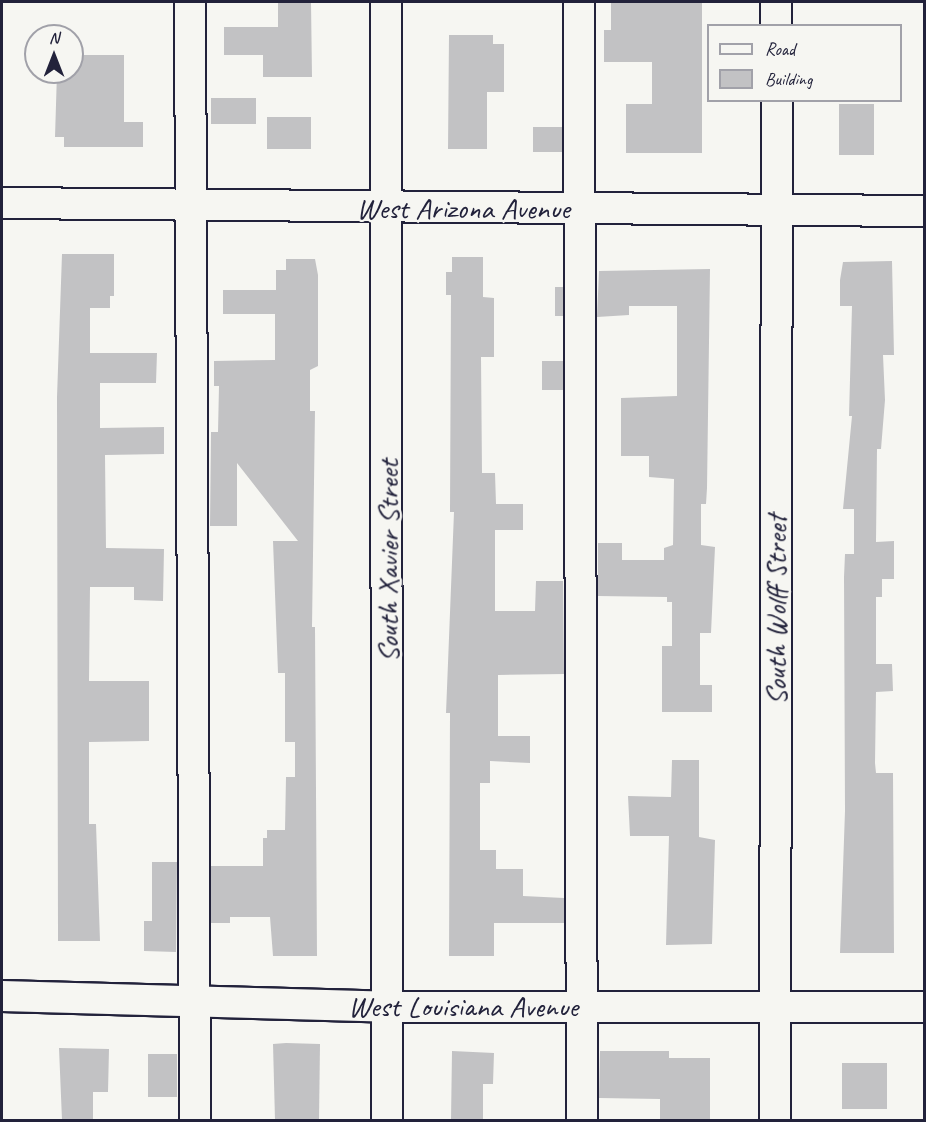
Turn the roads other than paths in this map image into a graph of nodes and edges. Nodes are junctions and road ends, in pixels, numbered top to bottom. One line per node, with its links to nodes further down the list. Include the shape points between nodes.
1 (190, 2): 8 (street)
2 (386, 2): 9 (street, South Xavier Street)
3 (579, 2): 10 (street)
4 (776, 2): 5 (street)
5 (776, 24)
6 (777, 102): 11 (street, South Wolff Street)
7 (2, 203): 8 (street, West Arizona Avenue)
8 (190, 206): 9 (street, West Arizona Avenue); 14 (street)
9 (387, 208): 10 (street, West Arizona Avenue); 15 (street, South Xavier Street)
10 (577, 208): 11 (street, West Arizona Avenue); 16 (street)
11 (778, 210): 12 (street, West Arizona Avenue); 17 (street, South Wolff Street)
12 (924, 211)
13 (2, 996): 14 (street, West Louisiana Avenue)
14 (194, 1001): 15 (street, West Louisiana Avenue); 19 (street)
15 (389, 1007): 16 (street, West Louisiana Avenue); 20 (street, South Xavier Street)
16 (583, 1007): 17 (street, West Louisiana Avenue); 21 (street)
17 (775, 1007): 18 (street, West Louisiana Avenue); 22 (street, South Wolff Street)
18 (924, 1007)
19 (195, 1120)
20 (387, 1120)
21 (582, 1120)
22 (775, 1120)

